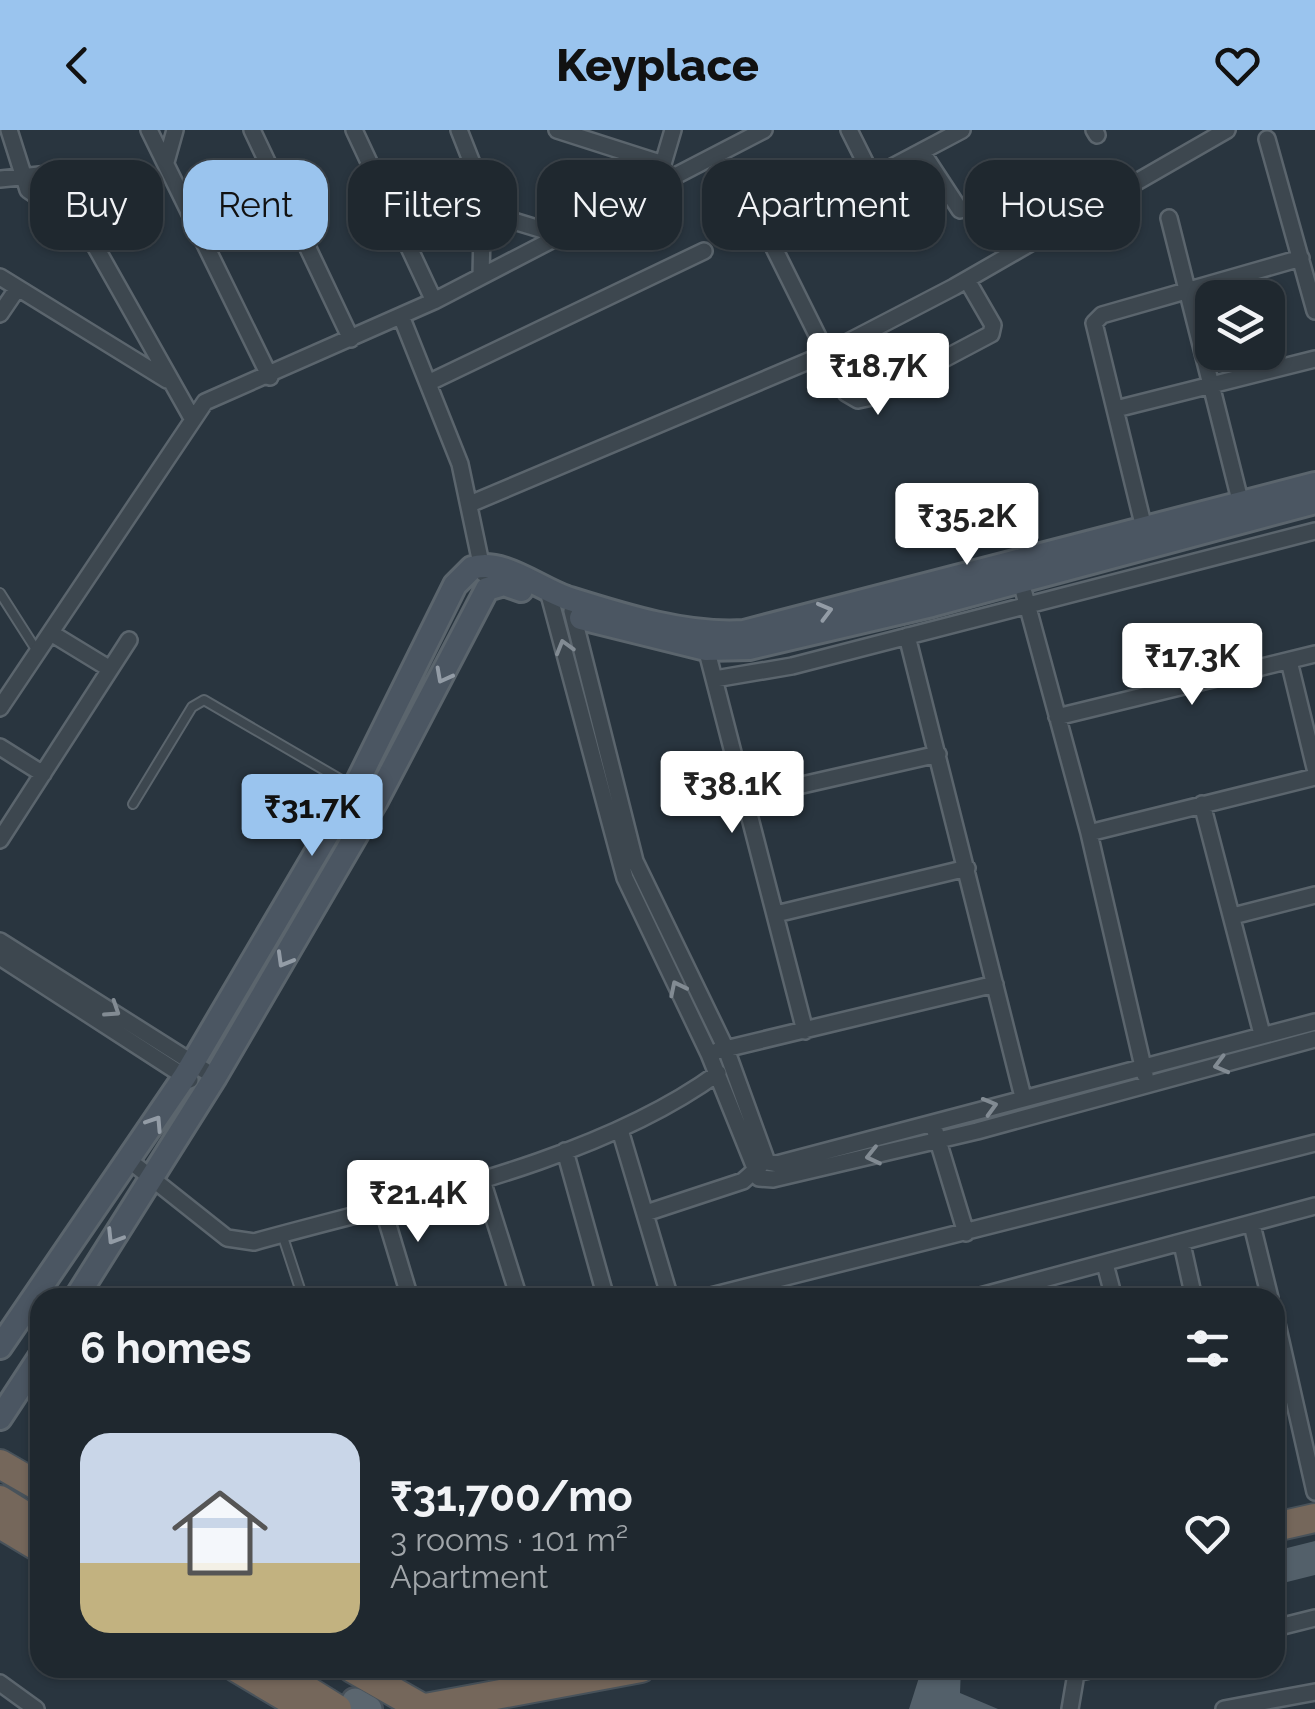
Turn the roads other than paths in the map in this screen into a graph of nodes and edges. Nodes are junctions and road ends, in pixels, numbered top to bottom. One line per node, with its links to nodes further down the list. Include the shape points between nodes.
1 (8, 130): 22 (street)
2 (148, 130): 20 (street)
3 (175, 130): 20 (street)
4 (252, 130): 43 (street)
5 (354, 130): 39 (street)
6 (460, 130): 15 (street)
7 (557, 130): 16 (street)
8 (673, 130): 17 (street)
9 (764, 130): 21 (street)
10 (848, 130): 18 (street)
11 (962, 130): 14 (street)
12 (1227, 130): 36 (street)
13 (1267, 139): 33 (street)
14 (922, 152): 19 (street); 26 (street)
15 (473, 160)
16 (651, 160)
17 (664, 160)
18 (864, 160)
19 (907, 160)
20 (166, 162): 46 (street)
21 (682, 174)
22 (21, 177): 23 (street); 24 (street); 25 (street)
23 (30, 177)
24 (0, 180)
25 (30, 189)
26 (960, 210)
27 (1170, 218): 38 (street)
28 (537, 249): 34 (street)
29 (98, 250): 47 (street)
30 (483, 250): 34 (street)
31 (775, 250): 44 (street)
32 (704, 252): 48 (street)
33 (1301, 258): 38 (street); 40 (street)
34 (482, 276): 39 (street)
35 (0, 277): 37 (street)
36 (967, 280): 44 (street); 44 (street, via 993,324 986,339 858,400 846,393)
37 (17, 289): 41 (street); 47 (street)
38 (1188, 290): 49 (street); 50 (street, via 1094,323)
39 (434, 301): 42 (street)
40 (1315, 312)
41 (0, 314)
42 (401, 316): 43 (street); 48 (street)
43 (350, 339): 46 (street)
44 (825, 354): 54 (street)
45 (1315, 358): 49 (street)
46 (270, 377): 51 (street, via 220,392)
47 (167, 380): 51 (street)
48 (428, 383): 54 (street)
49 (1214, 385): 50 (street); 55 (street)
50 (1116, 409): 56 (street)
51 (192, 418): 63 (street)
52 (1315, 484): 55 (street)
53 (1315, 502): 59 (street)
54 (470, 504): 58 (street)
55 (1241, 504): 56 (street)
56 (1144, 528): 59 (street)
57 (1315, 532): 59 (street)
58 (482, 565): 60 (street); 62 (street, via 496,566); 79 (street, via 455,586)
59 (1020, 582): 64 (street); 66 (street, via 792,639); 73 (street)
60 (487, 588): 62 (street, via 514,586); 81 (street, one-way to 81)
61 (0, 593): 67 (lane)
62 (560, 603): 66 (street); 97 (street, via 635,861); 98 (street, one-way to 62, via 625,878)
63 (52, 632): 67 (street); 70 (street)
64 (907, 636): 71 (street, via 760,674); 75 (street)
65 (129, 640): 70 (street)
66 (704, 640): 71 (street)
67 (36, 651): 72 (street)
68 (1315, 654): 69 (street)
69 (1288, 661): 73 (street); 76 (street)
70 (110, 669): 77 (street)
71 (715, 678): 80 (street)
72 (0, 708)
73 (1057, 717): 84 (street)
74 (0, 747): 77 (street)
75 (938, 754): 80 (street); 86 (street)
76 (1315, 768)
77 (43, 774): 85 (street)
78 (1315, 777): 83 (street)
79 (355, 787): 81 (lane); 82 (lane, via 204,700 192,706); 100 (street)
80 (744, 798): 88 (street)
81 (376, 801): 103 (street, one-way to 103)
82 (133, 804)
83 (1202, 804): 84 (street); 89 (street)
84 (1089, 833): 99 (street)
85 (0, 840)
86 (967, 868): 88 (street); 92 (street)
87 (1315, 895): 89 (street)
88 (776, 914): 94 (street)
89 (1232, 916): 95 (street)
90 (0, 940): 100 (street, one-way to 100)
91 (0, 957): 100 (street)
92 (995, 984): 94 (street); 104 (street)
93 (1315, 1022): 95 (street)
94 (806, 1031): 97 (street)
95 (1262, 1034): 99 (street)
96 (1315, 1040): 102 (street, one-way to 102)
97 (726, 1048): 98 (street); 110 (street)
98 (709, 1054): 101 (street)
99 (1142, 1066): 102 (street); 104 (street)
100 (189, 1070): 103 (street); 111 (street, one-way to 100)
101 (718, 1073): 106 (street); 113 (street)
102 (1147, 1084): 107 (street)
103 (210, 1085): 112 (street)
104 (1023, 1097): 105 (street, one-way to 104)
105 (932, 1122): 107 (street); 110 (street, via 777,1164)
106 (620, 1130): 109 (street); 117 (street)
107 (938, 1141): 113 (street, one-way to 113, via 772,1180); 119 (street)
108 (1315, 1143): 119 (street)
109 (565, 1151): 114 (street); 129 (street)
110 (764, 1160): 113 (street)
111 (130, 1161): 112 (street); 124 (street)
112 (152, 1175): 120 (street, via 227,1238 245,1243); 125 (street, one-way to 125)
113 (755, 1175): 117 (street)
114 (482, 1176): 115 (street); 128 (street)
115 (382, 1205): 120 (street); 127 (street)
116 (1315, 1206): 118 (street)
117 (646, 1213): 130 (street)
118 (1252, 1225): 121 (street); 136 (street)
119 (966, 1233): 131 (street)
120 (282, 1234): 126 (lane)
121 (1182, 1244): 122 (street); 135 (street)
122 (1104, 1264): 123 (street); 134 (street)
123 (1046, 1280): 132 (street); 133 (street)
124 (41, 1288)
125 (82, 1288)
126 (300, 1288)
127 (407, 1288)
128 (516, 1288)
129 (603, 1288)
130 (667, 1288)
131 (743, 1288)
132 (1021, 1288)
133 (1048, 1288)
134 (1111, 1288)
135 (1192, 1288)
136 (1268, 1288)
137 (30, 1304): 138 (street)
138 (2, 1344): 139 (street)
139 (30, 1356)
140 (1285, 1359): 146 (street)
141 (30, 1371): 142 (street)
142 (0, 1418)
143 (0, 1464): 144 (highway)
144 (30, 1481)
145 (0, 1482): 148 (highway)
146 (1315, 1492)
147 (0, 1500): 150 (highway)
148 (30, 1500)
149 (1315, 1518): 152 (highway)
150 (30, 1519)
151 (0, 1524): 153 (highway)
152 (1285, 1525)
153 (30, 1542)
154 (1315, 1618): 155 (street)
155 (1285, 1626)
156 (254, 1678): 166 (highway)
157 (292, 1678): 164 (highway)
158 (315, 1678): 164 (highway)
159 (369, 1678): 167 (highway)
160 (549, 1678): 167 (highway)
161 (1075, 1678): 168 (street)
162 (0, 1682): 165 (street)
163 (1315, 1692): 169 (street)
164 (354, 1706)
165 (36, 1709)
166 (306, 1709)
167 (422, 1709)
168 (1070, 1709)
169 (1224, 1709)

